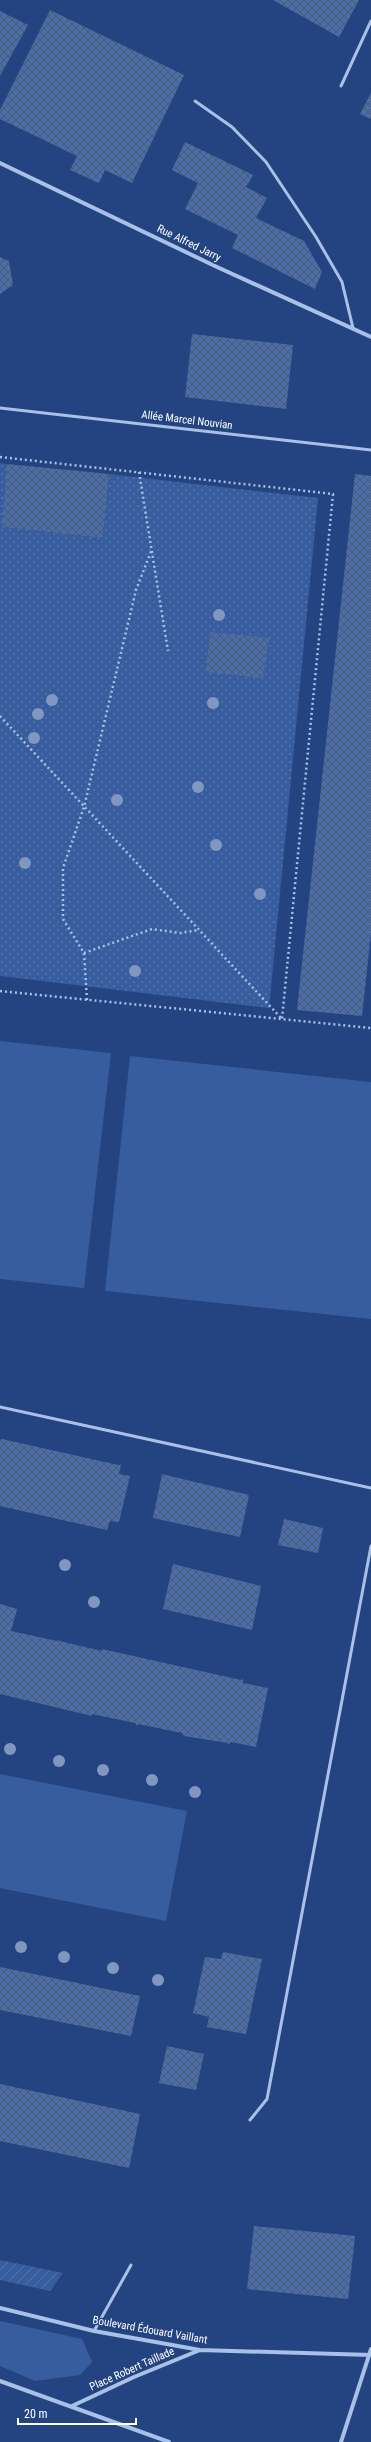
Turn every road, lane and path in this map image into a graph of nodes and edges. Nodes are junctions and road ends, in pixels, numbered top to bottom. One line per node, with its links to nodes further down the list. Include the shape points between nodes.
1 (371, 21): 2 (lane)
2 (341, 86)
3 (195, 100): 5 (lane, via 232,127 266,162 316,237 342,282)
4 (0, 163): 5 (street, Rue Alfred Jarry, via 217,267)
5 (353, 328): 6 (street, Rue Alfred Jarry)
6 (371, 337)
7 (0, 408): 8 (lane, Allée Marcel Nouvian)
8 (371, 450)
9 (0, 457): 10 (path)
10 (139, 472): 11 (path); 19 (path, via 333,494)
11 (152, 549): 12 (path); 14 (path, via 136,590)
12 (168, 651)
13 (0, 716): 14 (path)
14 (84, 807): 15 (path); 16 (path, via 63,868 63,919)
15 (199, 930): 16 (path, via 180,932 152,929); 19 (path)
16 (84, 953): 18 (path)
17 (0, 991): 18 (path)
18 (87, 1000): 19 (path)
19 (282, 1019): 20 (path)
20 (371, 1028)
21 (0, 1407): 22 (lane)
22 (371, 1488)
23 (371, 1546): 24 (lane, via 267,2099)
24 (250, 2120)
25 (131, 2266): 27 (lane)
26 (0, 2308): 27 (street, Boulevard Édouard Vaillant)
27 (94, 2331): 29 (street, Boulevard Édouard Vaillant)
28 (371, 2349): 30 (street)
29 (200, 2350): 30 (street, Boulevard Édouard Vaillant); 32 (street, Place Robert Taillade)
30 (369, 2355): 34 (street)
31 (0, 2381): 32 (street)
32 (72, 2406): 33 (street)
33 (169, 2442)
34 (341, 2442)

